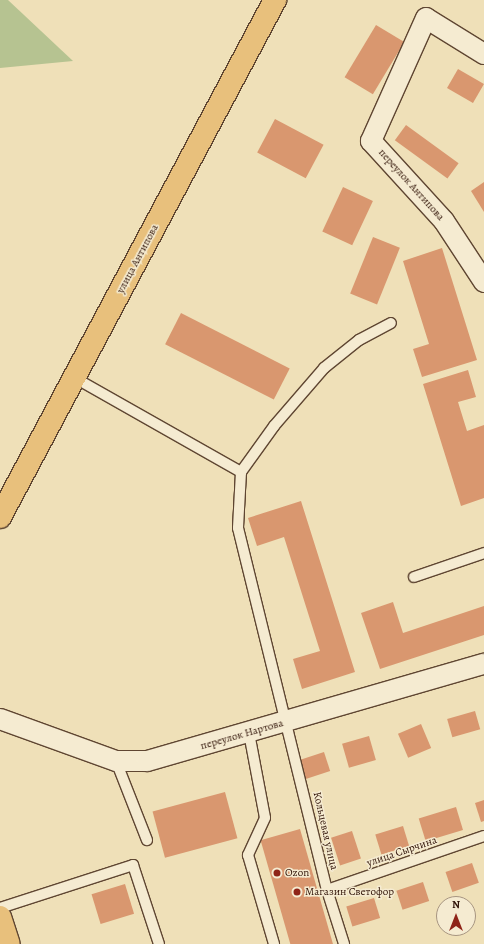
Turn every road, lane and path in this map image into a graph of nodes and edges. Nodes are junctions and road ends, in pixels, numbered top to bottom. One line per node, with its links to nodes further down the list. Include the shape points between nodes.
1 (275, 0): 5 (main road, улица Антипова)
2 (484, 54): 3 (street, переулок Антипова, via 426,18 371,141 444,220)
3 (484, 282)
4 (391, 322): 6 (lane, via 359,340 324,368 274,426)
5 (75, 378): 6 (lane); 7 (main road, улица Антипова)
6 (241, 472): 12 (lane, Кольцевая улица, via 238,528)
7 (0, 517)
8 (484, 552): 9 (lane)
9 (414, 576)
10 (484, 664): 12 (street, переулок Нартова)
11 (0, 719): 14 (street, переулок Нартова)
12 (288, 722): 13 (street, переулок Нартова); 17 (lane, Кольцевая улица)
13 (249, 733): 14 (street, переулок Нартова, via 147,762); 22 (lane, via 265,818 248,855)
14 (116, 762): 16 (lane)
15 (484, 836): 17 (lane, улица Сырчина)
16 (146, 840)
17 (327, 890): 23 (lane, Кольцевая улица)
18 (0, 908): 21 (lane, via 133,865)
19 (0, 917): 20 (main road)
20 (9, 944)
21 (158, 944)
22 (274, 944)
23 (344, 944)

